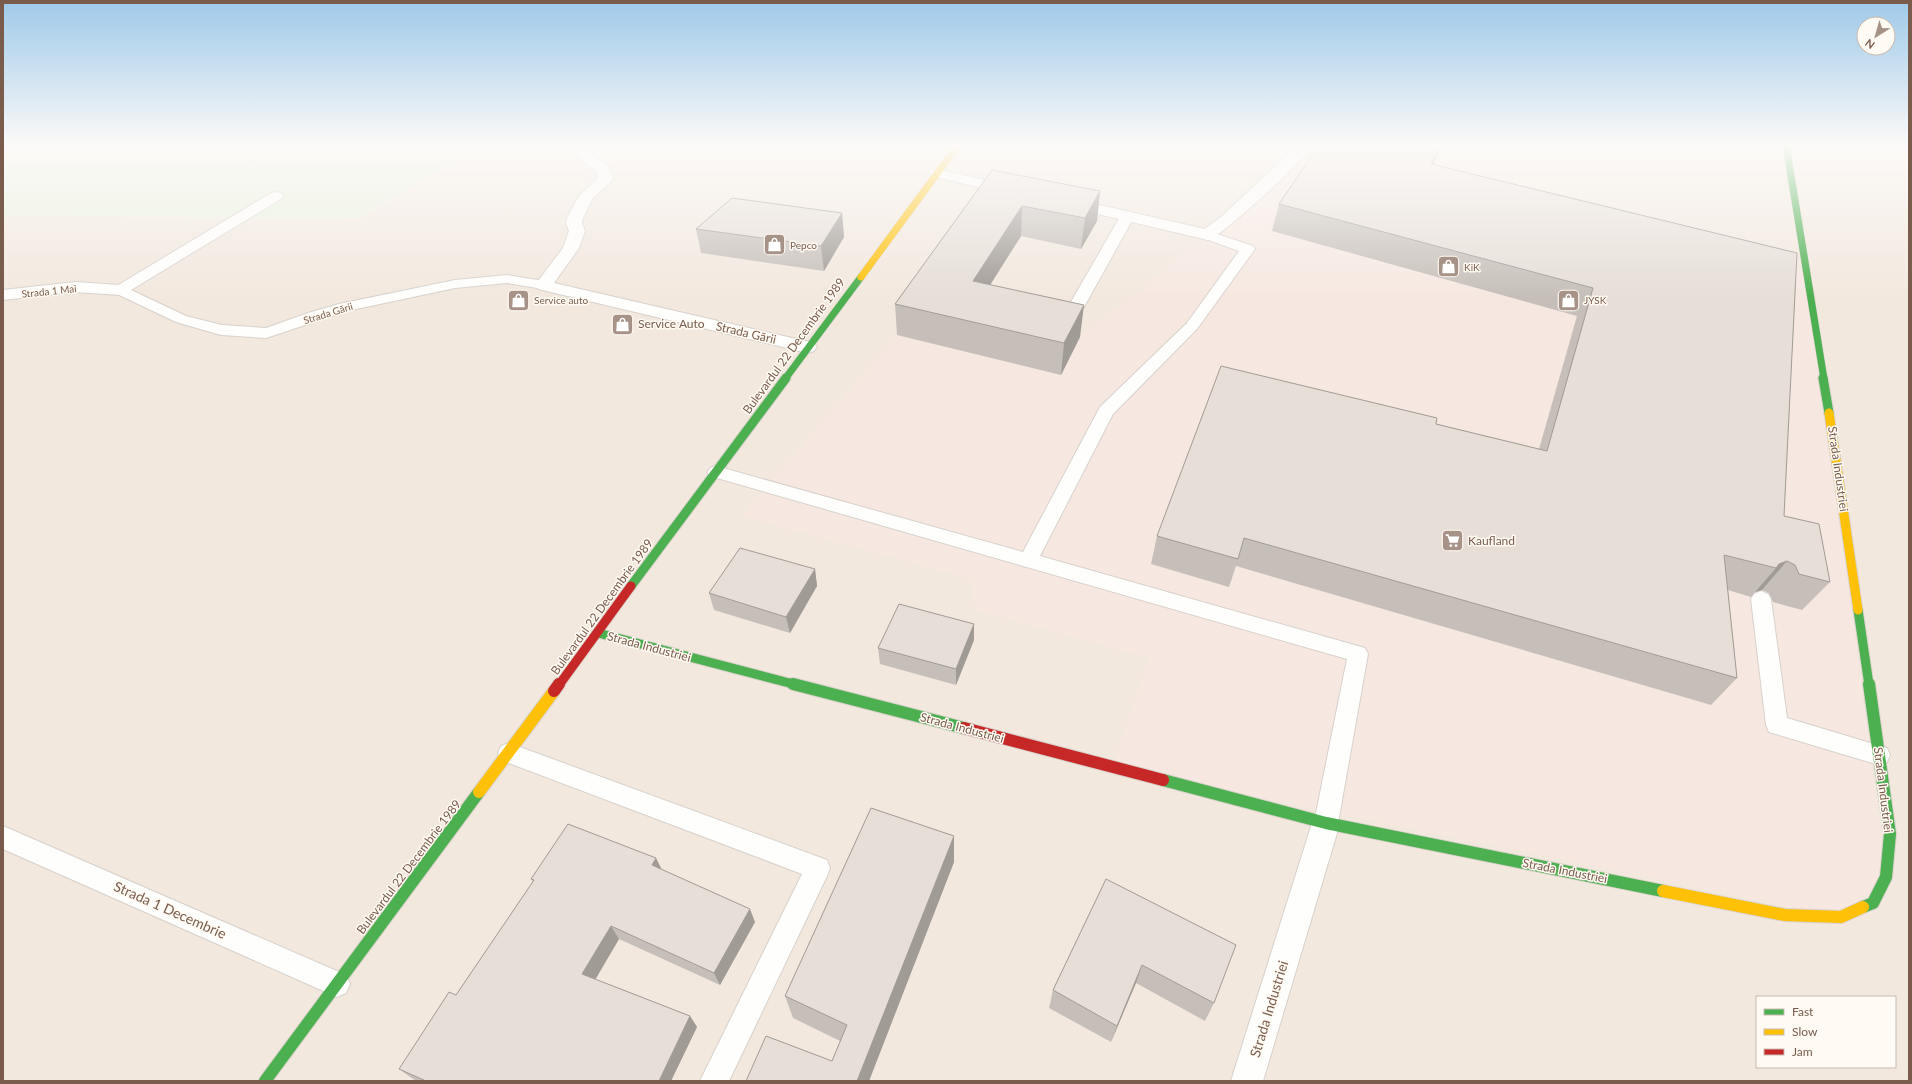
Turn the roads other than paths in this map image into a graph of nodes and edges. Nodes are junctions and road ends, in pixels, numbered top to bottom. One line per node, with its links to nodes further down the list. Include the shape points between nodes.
1 (276, 196): 10 (lane)
2 (587, 196): 9 (street, via 575,218 577,231 571,248)
3 (921, 196): 13 (street, Bulevardul 22 Decembrie 1989)
4 (1253, 196): 8 (street)
5 (1794, 196): 19 (street, Strada Industriei, via 1826,390)
6 (1051, 199): 7 (street)
7 (1127, 217): 8 (street); 12 (lane)
8 (1208, 235): 15 (lane, via 1248,249 1192,326 1106,411)
9 (544, 285): 10 (lane, Strada Gării, via 507,279 455,284 344,307 266,333 221,330 181,319); 13 (street, Strada Gării)
10 (120, 290): 11 (street, Strada 1 Mai, via 75,287)
11 (3, 296)
12 (1076, 306)
13 (808, 347): 14 (street, Bulevardul 22 Decembrie 1989)
14 (716, 472): 15 (lane); 17 (street, Bulevardul 22 Decembrie 1989)
15 (1028, 561): 20 (lane, via 1358,654)
16 (1761, 599): 19 (lane, via 1777,725)
17 (598, 633): 18 (street, Bulevardul 22 Decembrie 1989); 20 (street, Strada Industriei)
18 (509, 753): 22 (street, Bulevardul 22 Decembrie 1989); 24 (lane, via 818,868)
19 (1879, 755): 20 (street, Strada Industriei, via 1890,834 1886,877 1873,902 1841,917 1785,915)
20 (1326, 823): 25 (street, Strada Industriei)
21 (3, 837): 22 (lane, Strada 1 Decembrie)
22 (337, 984): 23 (street, Bulevardul 22 Decembrie 1989)
23 (265, 1081)
24 (714, 1081)
25 (1247, 1081)

